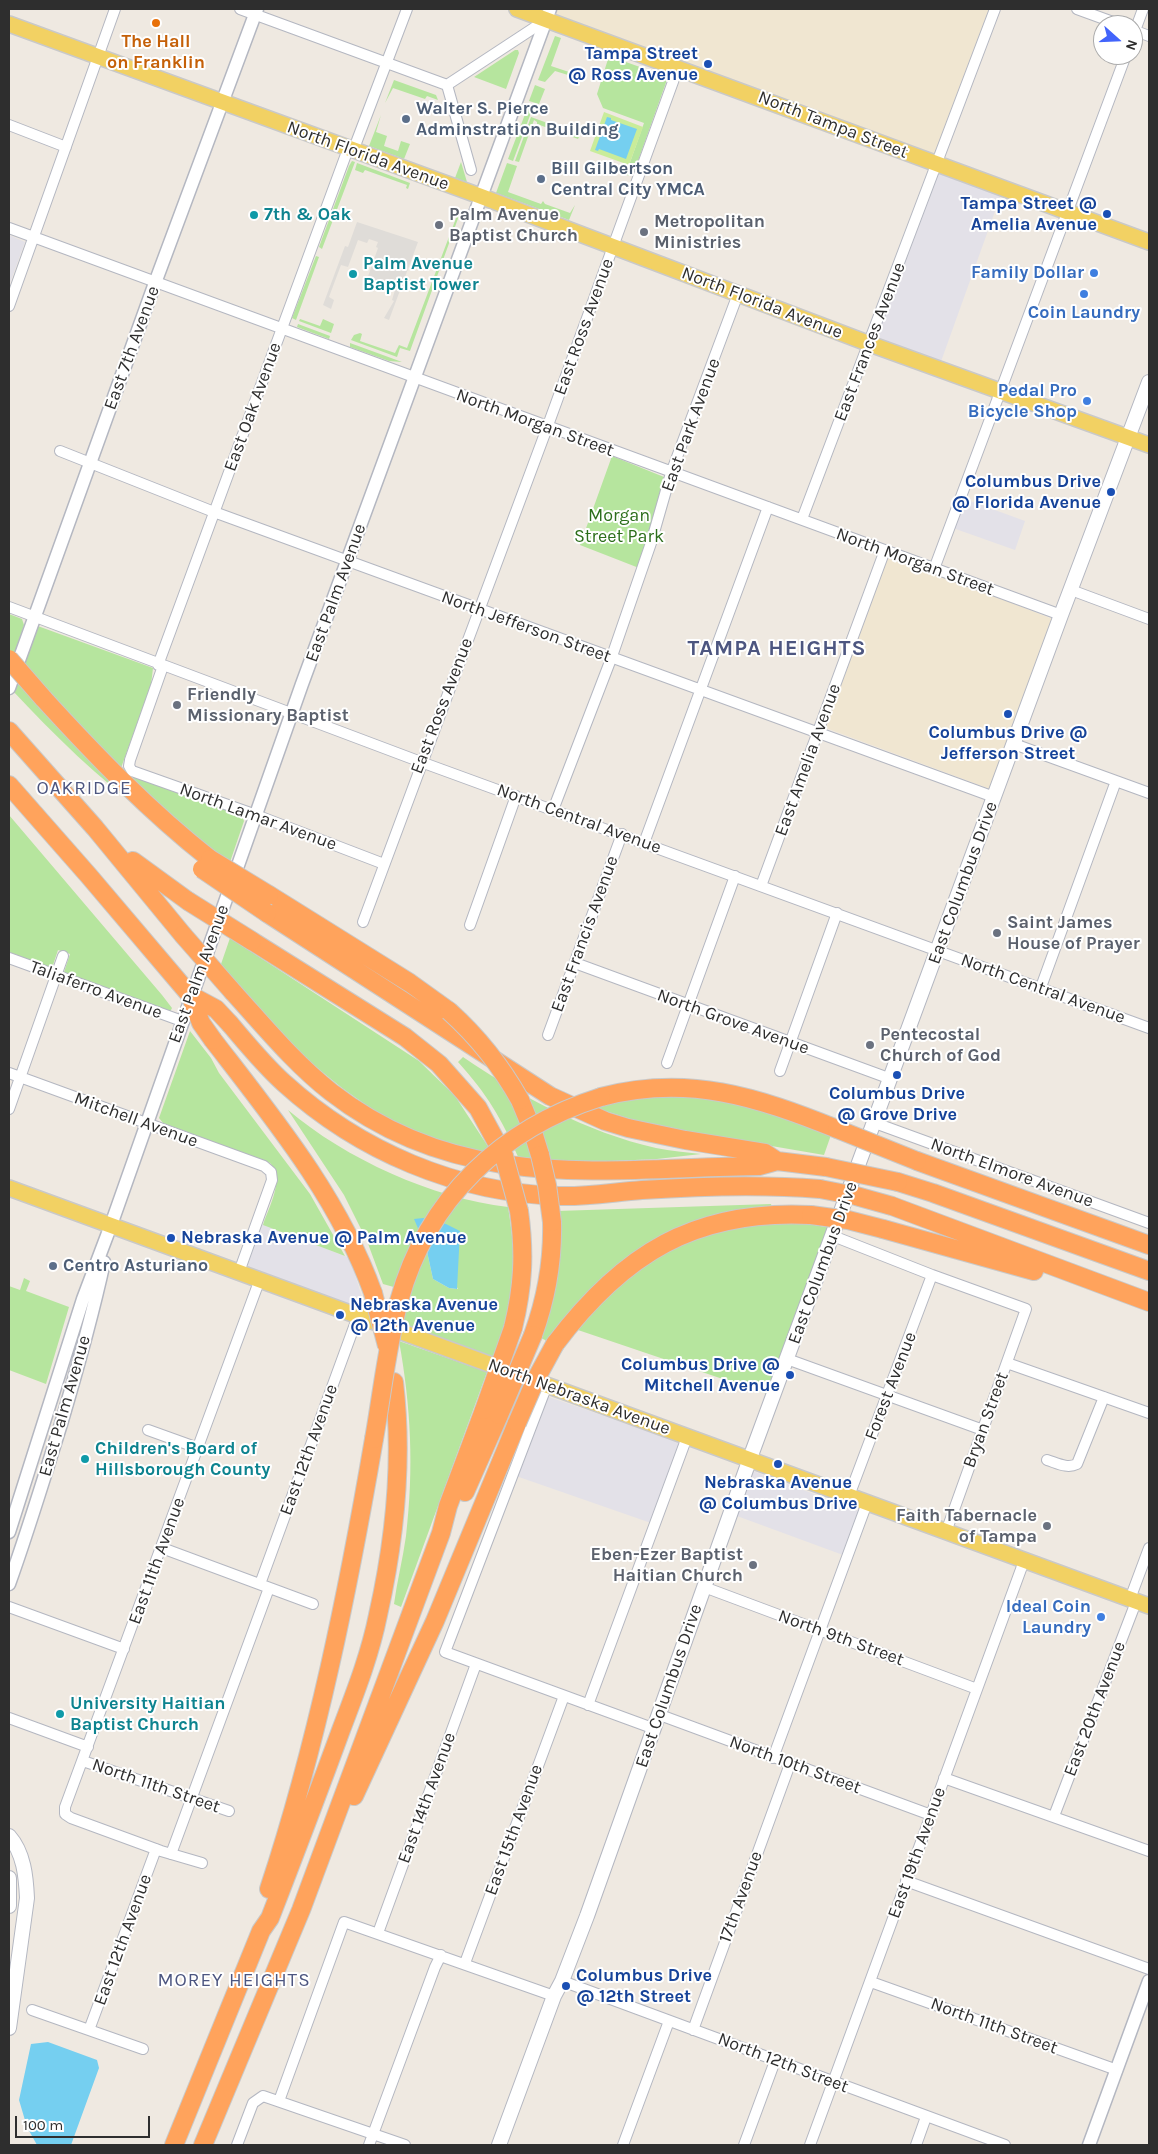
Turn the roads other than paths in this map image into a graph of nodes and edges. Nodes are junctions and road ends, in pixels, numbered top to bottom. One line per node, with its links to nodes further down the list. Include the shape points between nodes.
1 (115, 9): 11 (street)
2 (240, 9): 7 (street)
3 (407, 9): 12 (street, East Oak Avenue)
4 (517, 9): 8 (main road, North Tampa Street)
5 (995, 9): 20 (street, East Frances Avenue)
6 (1077, 9): 9 (street)
7 (256, 12): 12 (street); 16 (street, East 7th Avenue)
8 (548, 14): 14 (main road, North Tampa Street); 15 (street); 22 (street, East Palm Avenue)
9 (1094, 15)
10 (9, 24): 11 (main road, North Florida Avenue)
11 (99, 57): 16 (main road, North Florida Avenue); 18 (street)
12 (387, 64): 15 (street); 19 (street, East Oak Avenue)
13 (1122, 65): 23 (street)
14 (678, 68): 20 (main road, North Tampa Street); 27 (street, East Ross Avenue)
15 (447, 85): 21 (street)
16 (222, 103): 19 (main road, North Florida Avenue); 28 (street, East 7th Avenue)
17 (9, 125): 18 (street)
18 (66, 147): 25 (street)
19 (350, 150): 22 (main road, North Florida Avenue); 31 (street, East Oak Avenue)
20 (938, 164): 23 (main road, North Tampa Street); 32 (street, East Frances Avenue)
21 (471, 170)
22 (480, 196): 27 (main road, North Florida Avenue); 33 (street, East Palm Avenue)
23 (1068, 212): 26 (main road, North Tampa Street); 35 (street)
24 (9, 228): 25 (street, North Morgan Street)
25 (34, 237): 28 (street, North Morgan Street); 30 (street)
26 (1149, 242)
27 (614, 247): 29 (main road, North Florida Avenue); 36 (street, East Ross Avenue)
28 (155, 283): 31 (street, North Morgan Street); 40 (street, East 7th Avenue)
29 (738, 294): 32 (main road, North Florida Avenue); 41 (street, East Park Avenue)
30 (9, 306)
31 (282, 328): 33 (street, North Morgan Street); 43 (street, East Oak Avenue)
32 (870, 344): 35 (main road, North Florida Avenue); 44 (street, East Frances Avenue)
33 (414, 378): 36 (street, North Morgan Street); 46 (street, East Palm Avenue)
34 (1149, 382): 37 (main road, East Columbus Drive)
35 (1001, 390): 37 (main road, North Florida Avenue); 47 (street)
36 (548, 428): 41 (street, North Morgan Street); 50 (street, East Ross Avenue)
37 (1128, 437): 38 (main road, North Florida Avenue); 48 (main road, East Columbus Drive)
38 (1149, 445)
39 (60, 452): 40 (street, North Jefferson Street)
40 (90, 463): 43 (street, North Jefferson Street); 52 (street, East 7th Avenue)
41 (671, 473): 42 (street, North Morgan Street); 55 (street, East Park Avenue, via 652,543)
42 (768, 507): 44 (street, North Morgan Street); 58 (street)
43 (214, 512): 46 (street, North Jefferson Street); 56 (street, East Oak Avenue)
44 (802, 520): 45 (street, North Morgan Street)
45 (885, 550): 47 (street, North Morgan Street); 61 (street, East Amelia Avenue)
46 (348, 561): 50 (street, North Jefferson Street); 59 (street, East Palm Avenue)
47 (934, 569): 51 (street, North Morgan Street)
48 (1071, 590): 51 (main road, East Columbus Drive); 53 (street)
49 (9, 607): 52 (street, North Central Avenue)
50 (479, 609): 55 (street, North Jefferson Street); 63 (street, East Ross Avenue)
51 (1061, 616): 62 (main road, East Columbus Drive)
52 (33, 617): 56 (street, North Central Avenue); 57 (street, East 7th Avenue)
53 (1149, 619)
54 (9, 658): 75 (highway, bridge, via 136,807 164,836)
55 (611, 659): 58 (street, North Jefferson Street); 70 (street, East Park Avenue)
56 (160, 665): 59 (street, North Central Avenue); 64 (street, East Oak Avenue, via 130,760)
57 (9, 688)
58 (699, 690): 61 (street, North Jefferson Street); 74 (street)
59 (292, 712): 63 (street, North Central Avenue); 71 (street, East Palm Avenue)
60 (9, 731): 72 (highway)
61 (817, 734): 69 (street, North Jefferson Street); 78 (street, East Amelia Avenue)
62 (1014, 744): 65 (street); 69 (main road, East Columbus Drive)
63 (421, 762): 68 (street, North Central Avenue); 76 (street, East Ross Avenue)
64 (132, 771): 71 (street, North Lamar Avenue)
65 (1116, 781): 67 (street); 87 (street)
66 (9, 785): 88 (highway)
67 (1149, 793)
68 (516, 796): 70 (street, North Central Avenue); 81 (street)
69 (994, 797): 82 (main road, East Columbus Drive)
70 (553, 810): 73 (street, North Central Avenue)
71 (256, 815): 76 (street, North Lamar Avenue); 90 (street, East Palm Avenue)
72 (95, 828): 102 (highway, bridge, via 183,935 293,1059 330,1092 386,1127 456,1156 570,1172 759,1166); 120 (highway, bridge, via 138,866 188,901 405,1037 439,1064 478,1108 504,1156 519,1211 524,1263 520,1299)
73 (622, 834): 74 (street, North Central Avenue); 85 (street, East Francis Avenue)
74 (644, 842): 77 (street, North Central Avenue)
75 (206, 864): 102 (highway, bridge, via 267,913 550,1096 628,1128 765,1153); 120 (highway, bridge, via 270,894 449,1011 483,1045 520,1100 532,1129 547,1185 552,1222 547,1283 533,1335)
76 (384, 864): 80 (street, East Ross Avenue)
77 (735, 876): 78 (street, North Central Avenue); 89 (street)
78 (761, 886): 79 (street, North Central Avenue)
79 (838, 913): 82 (street, North Central Avenue); 93 (street)
80 (363, 922)
81 (470, 925)
82 (938, 951): 87 (street, North Central Avenue); 98 (main road, East Columbus Drive)
83 (63, 956): 86 (street)
84 (9, 958): 86 (street, Taliaferro Avenue)
85 (575, 963): 89 (street, North Grove Avenue); 92 (street, East Francis Avenue)
86 (56, 975): 90 (street, Taliaferro Avenue); 97 (street)
87 (1041, 988): 91 (street, North Central Avenue)
88 (190, 995): 112 (highway, bridge, via 216,1009 283,1082 327,1117 378,1149 460,1181 501,1190 560,1196 711,1187 820,1189 892,1206); 168 (highway, bridge, via 201,1024 304,1160 346,1230 373,1293 387,1344 397,1407 397,1491 378,1617 362,1674 332,1756 270,1918)
89 (689, 1005): 93 (street, North Grove Avenue); 94 (street)
90 (182, 1021): 101 (street, East Palm Avenue)
91 (1149, 1028)
92 (548, 1035)
93 (791, 1043): 95 (street); 98 (street, North Grove Avenue)
94 (667, 1063)
95 (780, 1070)
96 (9, 1073): 97 (street, Mitchell Avenue)
97 (20, 1077): 99 (street); 101 (street, Mitchell Avenue)
98 (891, 1080): 100 (main road, East Columbus Drive)
99 (9, 1109)
100 (875, 1123): 104 (street, North Elmore Avenue); 106 (main road, East Columbus Drive)
101 (146, 1124): 105 (street, East Palm Avenue); 109 (street, Mitchell Avenue, via 264,1166 271,1172 272,1180)
102 (777, 1161): 108 (highway, bridge, via 898,1182)
103 (9, 1188): 105 (main road, North Nebraska Avenue)
104 (1149, 1223)
105 (111, 1225): 109 (main road, North Nebraska Avenue); 130 (street, East Palm Avenue, via 83,1299); 135 (street, East Palm Avenue, via 91,1319)
106 (833, 1236): 110 (street); 115 (main road, East Columbus Drive)
107 (1149, 1245): 168 (highway, bridge, via 917,1161 770,1103 714,1090 653,1088 601,1097 561,1111 509,1141 472,1173 439,1214 415,1256 399,1302 364,1498 330,1661 301,1782 262,1912)
108 (1149, 1271)
109 (239, 1272): 111 (main road, North Nebraska Avenue)
110 (932, 1275): 116 (street, Bryan Street, via 1026,1309); 118 (street, Forest Avenue)
111 (260, 1279): 114 (main road, North Nebraska Avenue); 125 (street, East 11th Avenue)
112 (1098, 1283): 113 (highway); 167 (highway, bridge, via 1054,1276 883,1229 811,1215 759,1214 733,1218 667,1242 626,1267 587,1304 555,1344 536,1379 435,1621)
113 (1149, 1302)
114 (358, 1316): 117 (main road, North Nebraska Avenue); 136 (street, East 12th Avenue)
115 (788, 1359): 118 (street); 126 (main road, East Columbus Drive)
116 (1007, 1363): 119 (street); 123 (street, Bryan Street)
117 (548, 1385): 124 (main road, North Nebraska Avenue); 143 (street, via 445,1652)
118 (887, 1395): 123 (street); 128 (street, Forest Avenue)
119 (1104, 1397): 121 (street); 127 (street, via 1077,1464 1066,1466)
120 (492, 1413): 167 (highway, via 448,1506 441,1533)
121 (1149, 1413)
122 (148, 1430): 125 (street)
123 (982, 1430): 131 (street, Bryan Street)
124 (687, 1436): 126 (main road, North Nebraska Avenue); 146 (street)
125 (198, 1448): 132 (street, East 11th Avenue)
126 (750, 1460): 128 (main road, North Nebraska Avenue); 137 (main road, East Columbus Drive)
127 (1046, 1460)
128 (849, 1496): 129 (main road, North Nebraska Avenue)
129 (867, 1503): 131 (main road, North Nebraska Avenue); 141 (street)
130 (9, 1532)
131 (946, 1532): 134 (main road, North Nebraska Avenue)
132 (162, 1548): 136 (street); 142 (street, East 11th Avenue)
133 (1149, 1548): 138 (street, East 20th Avenue)
134 (1024, 1561): 138 (main road, North Nebraska Avenue); 144 (street, East 19th Avenue)
135 (9, 1584)
136 (265, 1586): 139 (street); 155 (street, East 12th Avenue)
137 (704, 1587): 141 (street, North 9th Street); 147 (main road, East Columbus Drive)
138 (1138, 1602): 158 (street, East 20th Avenue)
139 (314, 1604)
140 (9, 1607): 142 (street)
141 (819, 1630): 144 (street, North 9th Street); 151 (street)
142 (124, 1649): 150 (street, East 11th Avenue)
143 (476, 1664): 145 (street); 169 (street, East 14th Avenue)
144 (977, 1689): 154 (street, East 19th Avenue)
145 (564, 1696): 146 (street); 171 (street, East 15th Avenue)
146 (588, 1705): 149 (street)
147 (660, 1715): 149 (main road, East Columbus Drive); 151 (street, North 10th Street)
148 (9, 1718): 150 (street)
149 (655, 1729): 173 (main road, East Columbus Drive)
150 (88, 1747): 152 (street, East 11th Avenue)
151 (773, 1758): 153 (street, North 10th Street)
152 (83, 1761): 155 (street, North 11th Street); 161 (street, East 11th Avenue, via 65,1814)
153 (790, 1764): 157 (street, North 10th Street); 181 (street, 17th Avenue)
154 (944, 1778): 157 (street, East 19th Avenue); 158 (street)
155 (192, 1798): 156 (street, North 11th Street); 162 (street, East 12th Avenue)
156 (229, 1811)
157 (930, 1815): 165 (street, East 19th Avenue)
158 (1054, 1816): 160 (street)
159 (9, 1836): 179 (main road, via 21,1857 27,1898)
160 (1148, 1848)
161 (156, 1849): 162 (street); 180 (street, East 12th Avenue)
162 (171, 1854): 163 (street)
163 (202, 1863)
164 (9, 1878): 166 (main road)
165 (906, 1881): 172 (street); 175 (street, East 19th Avenue)
166 (9, 1906)
167 (301, 1910): 190 (highway)
168 (262, 1931): 189 (highway)
169 (378, 1933): 170 (street); 186 (street, via 344,1922)
170 (441, 1955): 171 (street); 188 (street)
171 (465, 1963): 176 (street)
172 (1149, 1969)
173 (562, 1981): 176 (main road, East Columbus Drive); 178 (street, North 12th Street)
174 (1149, 1981): 184 (street)
175 (871, 1982): 184 (street, North 11th Street); 185 (street, East 19th Avenue)
176 (554, 1996): 194 (main road, East Columbus Drive)
177 (32, 2010): 180 (street)
178 (669, 2021): 181 (street, North 12th Street); 195 (street)
179 (9, 2028)
180 (89, 2030): 182 (street)
181 (693, 2030): 183 (street, North 12th Street)
182 (143, 2049)
183 (775, 2061): 185 (street, North 12th Street); 196 (street)
184 (1117, 2070): 200 (street)
185 (834, 2082): 187 (street, North 12th Street); 197 (street, East 19th Avenue)
186 (279, 2101): 188 (street); 191 (street, via 262,2096 253,2103)
187 (926, 2117): 198 (street); 199 (street, North 12th Street)
188 (373, 2134): 192 (street); 193 (street)
189 (174, 2145)
190 (203, 2145)
191 (237, 2145)
192 (369, 2145)
193 (405, 2145)
194 (499, 2145)
195 (622, 2145)
196 (744, 2145)
197 (810, 2145)
198 (916, 2145)
199 (1004, 2145)
200 (1090, 2145)

